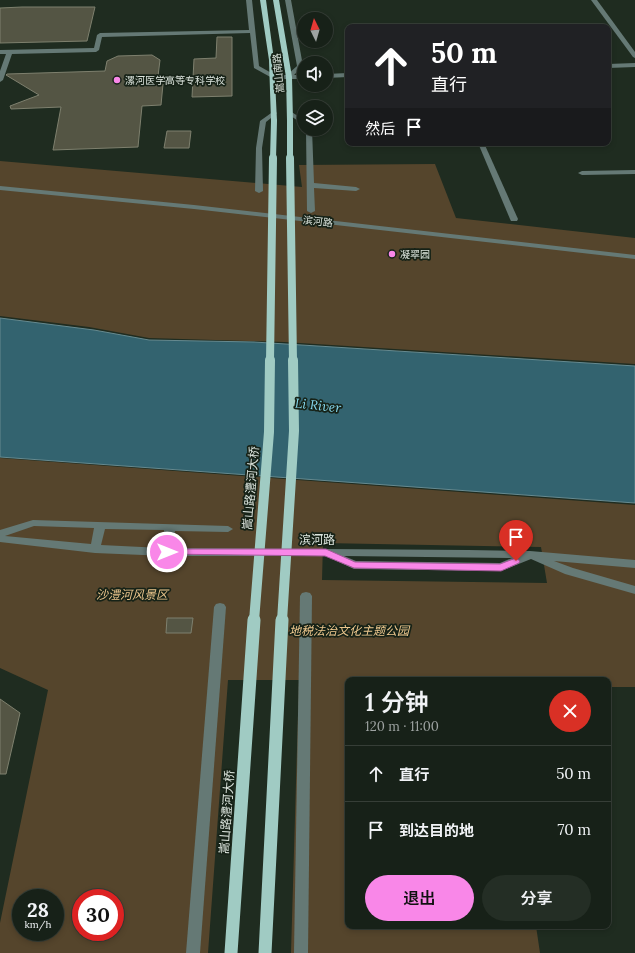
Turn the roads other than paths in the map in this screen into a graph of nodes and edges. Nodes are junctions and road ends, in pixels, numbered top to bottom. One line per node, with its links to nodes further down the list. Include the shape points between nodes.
1 (249, 0): 6 (street)
2 (263, 0): 15 (main road, 嵩山南路)
3 (276, 0): 16 (main road, 嵩山南路)
4 (288, 0): 16 (street, via 300,66)
5 (594, 0): 9 (street)
6 (253, 30): 7 (street, via 100,35 96,50); 15 (street, via 256,67)
7 (10, 51): 8 (street); 18 (street)
8 (0, 52)
9 (635, 56)
10 (632, 65): 11 (street); 12 (street)
11 (611, 66)
12 (635, 72)
13 (345, 75): 14 (street)
14 (333, 76)
15 (274, 77): 16 (street); 19 (main road, 嵩山南路)
16 (289, 77): 17 (street); 20 (main road, 嵩山南路)
17 (297, 77)
18 (0, 80)
19 (274, 117): 29 (street, via 262,121 258,148); 46 (main road, 嵩山路澧河大桥, bridge, via 269,432)
20 (290, 117): 21 (street); 47 (main road, bridge, via 294,431)
21 (297, 120)
22 (309, 136): 26 (street)
23 (483, 146): 31 (street)
24 (635, 172): 25 (street)
25 (582, 173)
26 (310, 185): 28 (street); 30 (street)
27 (0, 188): 32 (street, 滨河路)
28 (356, 189)
29 (259, 191)
30 (311, 211)
31 (514, 220)
32 (635, 257)
33 (100, 526): 34 (street); 36 (street, via 33,523); 38 (street)
34 (170, 528): 35 (street); 39 (street)
35 (228, 529)
36 (0, 534)
37 (0, 539): 38 (street, 滨河路)
38 (95, 549): 39 (street, 滨河路)
39 (167, 552): 40 (street, 滨河路, via 326,553 354,565 494,567 501,567)
40 (530, 555): 41 (street); 42 (street, via 569,571)
41 (635, 564)
42 (635, 590)
43 (306, 596): 48 (street)
44 (220, 607): 45 (street)
45 (193, 953)
46 (231, 953)
47 (265, 953)
48 (301, 953)

